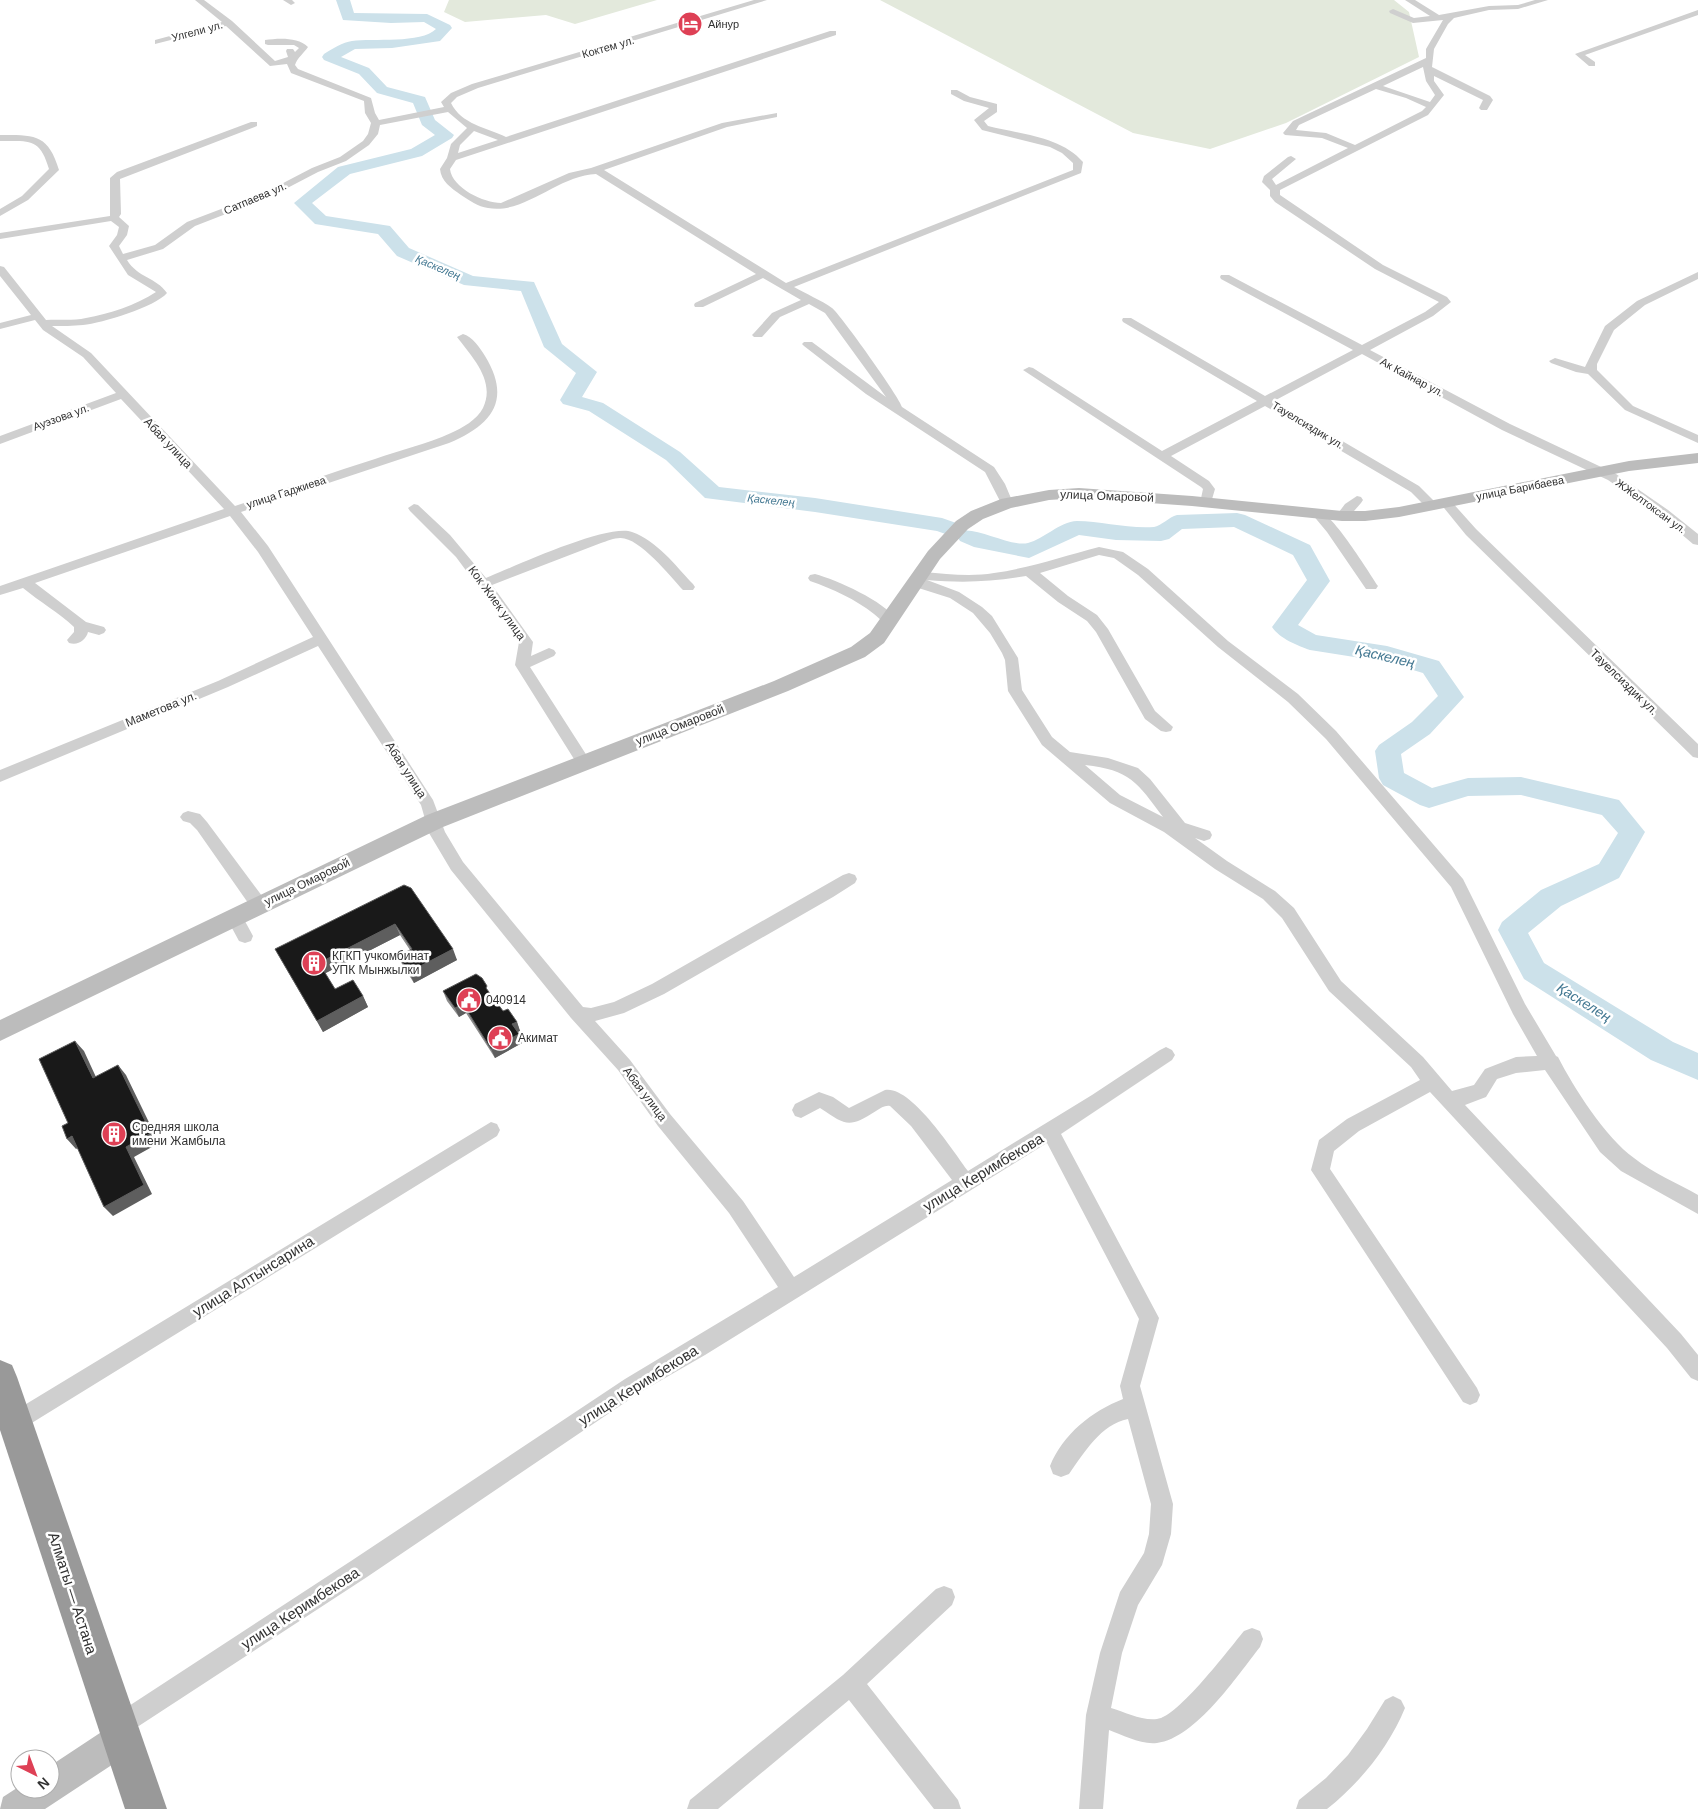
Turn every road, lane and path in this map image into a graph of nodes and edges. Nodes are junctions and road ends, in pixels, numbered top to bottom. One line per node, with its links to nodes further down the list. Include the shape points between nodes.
1 (201, 0): 12 (street, Улгели ул.)
2 (763, 0): 26 (street, Коктем ул., via 475,86 446,102)
3 (1409, 0): 10 (street)
4 (1544, 0): 6 (street, via 1518,7)
5 (1468, 4): 6 (street)
6 (1478, 10): 9 (street); 11 (street)
7 (1393, 11): 10 (street, via 1413,21)
8 (1698, 12): 20 (street, via 1578,54)
9 (1451, 16): 10 (street); 14 (street)
10 (1438, 18)
11 (1484, 19)
12 (228, 23): 16 (street); 17 (street, Улгели ул.)
13 (1454, 26): 14 (street)
14 (1442, 29): 21 (street, via 1430,49)
15 (833, 33): 32 (street)
16 (248, 39): 18 (street); 19 (street, via 272,64)
17 (158, 42)
18 (268, 42): 19 (street, via 284,45); 19 (street, via 290,41 304,46)
19 (293, 58): 28 (street, via 290,65 294,71 368,100 370,113)
20 (1592, 64)
21 (1428, 65): 22 (street); 24 (street, via 1430,81 1440,95); 25 (street, via 1436,74 1483,95 1488,100)
22 (1375, 86): 24 (street); 33 (street, via 1296,123 1288,134 1314,133)
23 (954, 92): 47 (street, via 994,106 994,110 979,120 985,128 1053,145 1078,162 1078,171)
24 (1432, 106): 33 (street, via 1425,113)
25 (1484, 108)
26 (449, 109): 28 (street); 30 (street)
27 (774, 114): 36 (street, via 725,125)
28 (380, 123): 41 (street, Сатпаева ул., via 366,143 338,162 269,194 191,224 159,247)
29 (254, 124): 39 (street, via 120,174 115,178 116,214)
30 (473, 127): 32 (street); 34 (street, via 456,144)
31 (0, 138): 38 (street, via 40,144 48,152 54,170 25,198)
32 (505, 140): 34 (street)
33 (1355, 149): 37 (street)
34 (452, 158): 36 (street, via 445,169 447,178 469,196 489,206 504,204 570,176)
35 (1291, 159): 37 (street, via 1267,178)
36 (595, 170): 43 (street)
37 (1275, 189): 57 (street, via 1279,200 1371,262 1445,301 1429,314)
38 (0, 213)
39 (113, 218): 40 (street); 41 (street, via 125,229 114,246)
40 (0, 236)
41 (121, 258): 52 (street, via 137,278 154,285 162,293 109,316 84,322)
42 (0, 269): 52 (street, Абая улица)
43 (764, 274): 47 (street); 50 (street)
44 (1698, 275): 48 (street)
45 (1224, 277): 57 (street, Ак Кайнар ул.)
46 (1653, 284): 48 (street)
47 (787, 286): 49 (street)
48 (1665, 290): 60 (street, via 1641,303 1609,328 1591,364)
49 (810, 300): 54 (street, via 776,316); 63 (street, via 833,316 882,383)
50 (699, 306)
51 (1127, 320): 62 (street)
52 (44, 323): 53 (street); 61 (street, Абая улица, via 87,356)
53 (0, 326)
54 (758, 335)
55 (463, 337): 75 (street, улица Гаджиева, via 469,342 493,386 489,409 472,426 423,446)
56 (808, 344): 63 (street)
57 (1360, 349): 62 (street); 69 (street, Ак Кайнар ул., via 1527,438)
58 (1555, 361): 60 (street)
59 (1029, 370): 67 (street)
60 (1591, 371): 66 (street, via 1629,408)
61 (123, 394): 65 (street, Ауэзова ул.); 75 (street, Абая улица)
62 (1266, 400): 67 (street, Тауелсиздик ул.); 73 (street, Тауелсиздик ул.)
63 (896, 408): 71 (street, via 990,470)
64 (0, 426): 65 (street)
65 (5, 438)
66 (1698, 439)
67 (1162, 456): 72 (street, via 1205,484 1209,489)
68 (1698, 458): 69 (street, улица Барибаева)
69 (1602, 472): 73 (street, улица Барибаева); 78 (street, ЖЖелтоксан ул., via 1651,503)
70 (1357, 500): 77 (street)
71 (1007, 503): 72 (street, улица Омаровой, via 1079,493); 81 (street, улица Омаровой, via 962,524)
72 (1206, 503): 76 (street, улица Омаровой)
73 (1439, 504): 77 (street, улица Барибаева, via 1366,516); 97 (street, Тауелсиздик ул.)
74 (414, 508): 84 (street, Кок Жиек улица, via 443,533)
75 (231, 510): 82 (street, улица Гаджиева); 92 (street, Абая улица, via 263,549)
76 (1318, 514): 77 (street, улица Омаровой); 85 (street, via 1332,529)
77 (1342, 516)
78 (1698, 541)
79 (1030, 572): 81 (street, via 992,578); 88 (street); 112 (street, via 1099,551 1118,555 1143,572 1223,644 1293,698 1331,735 1457,884 1510,991)
80 (815, 578): 89 (street, via 870,604)
81 (916, 579): 89 (street, улица Омаровой); 98 (street, via 964,600 997,630 1012,661 1014,691 1047,741)
82 (25, 582): 87 (street, улица Гаджиева); 90 (street)
83 (1017, 582): 88 (street)
84 (483, 584): 86 (street, via 619,534 628,535 650,547); 95 (street, Кок Жиек улица, via 526,642)
85 (1370, 586)
86 (688, 587)
87 (0, 591)
88 (1057, 594): 96 (street, via 1092,618 1150,715)
89 (890, 620): 99 (street, улица Омаровой, via 877,638 858,652 813,673)
90 (80, 625): 91 (street); 93 (street, via 81,634)
91 (99, 630)
92 (321, 639): 100 (street, Маметова ул., via 223,684); 102 (street, Абая улица, via 428,804)
93 (74, 640)
94 (549, 653): 95 (street)
95 (522, 665): 99 (street)
96 (1166, 727)
97 (1698, 753)
98 (1064, 757): 103 (street, via 1114,799); 103 (street, via 1133,773 1146,785)
99 (584, 762): 102 (street, улица Омаровой)
100 (0, 776)
101 (188, 817): 106 (street, via 195,818 202,826)
102 (435, 821): 106 (street, улица Омаровой); 109 (street, Абая улица, via 437,833 457,866 514,945)
103 (1175, 829): 104 (street); 113 (street, via 1221,865 1269,895 1288,913 1335,986 1417,1062)
104 (1204, 835)
105 (849, 879): 109 (street, via 658,989 618,1008 591,1015)
106 (259, 906): 107 (street, улица Омаровой)
107 (234, 917): 108 (street); 110 (street, улица Омаровой)
108 (245, 936)
109 (577, 1013): 120 (street, Абая улица, via 624,1065 664,1120 736,1207)
110 (0, 1031)
111 (1166, 1055): 117 (street, улица Керимбекова)
112 (1552, 1062): 114 (street, via 1516,1065 1491,1074 1480,1090); 119 (street, via 1563,1084 1606,1146 1628,1165)
113 (1432, 1082): 114 (street); 122 (street, via 1353,1125 1326,1146 1320,1170)
114 (1449, 1100): 121 (street, via 1674,1341)
115 (802, 1110): 118 (street, via 819,1100 844,1115 852,1116 888,1098 896,1098)
116 (491, 1130): 123 (street, улица Алтынсарина)
117 (1052, 1132): 118 (street, улица Керимбекова); 124 (street, via 1149,1318 1130,1386)
118 (965, 1182): 120 (street, улица Керимбекова)
119 (1698, 1205)
120 (791, 1289): 131 (street, улица Керимбекова, via 624,1392)
121 (1698, 1371)
122 (1470, 1395)
123 (5, 1396): 131 (highway, Алматы — Астана)
124 (1136, 1407): 125 (street, via 1123,1408 1101,1418); 130 (street, via 1162,1504 1160,1534 1154,1557 1128,1600 1111,1653)
125 (1061, 1466)
126 (944, 1597): 128 (street)
127 (1252, 1638): 130 (street, via 1194,1707 1172,1725 1159,1731 1145,1730)
128 (851, 1683): 136 (street); 137 (street)
129 (1393, 1708): 139 (street, via 1349,1773)
130 (1098, 1715): 138 (street)
131 (119, 1733): 132 (street, улица Керимбекова); 135 (highway, Алматы — Астана)
132 (60, 1778)
133 (30, 1799): 134 (street)
134 (15, 1809)
135 (146, 1809)
136 (700, 1809)
137 (949, 1809)
138 (1091, 1809)
139 (1308, 1809)

